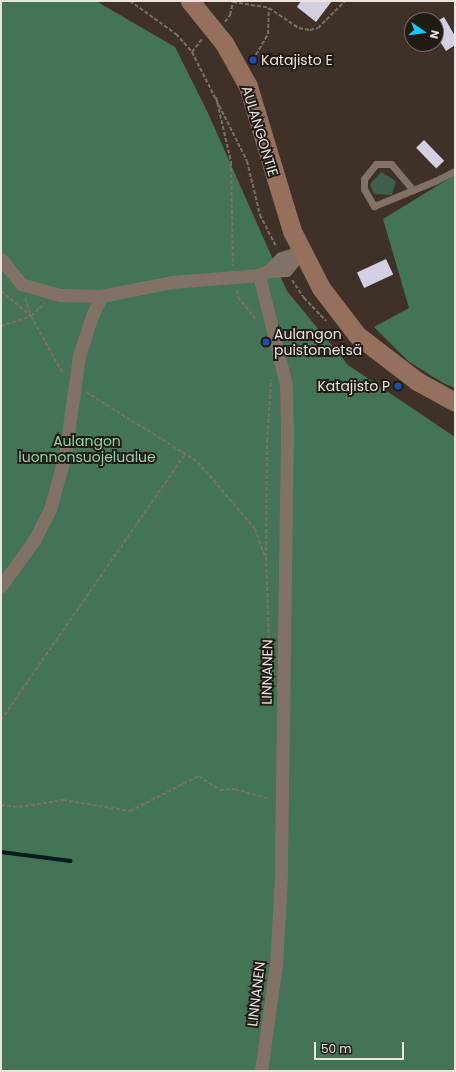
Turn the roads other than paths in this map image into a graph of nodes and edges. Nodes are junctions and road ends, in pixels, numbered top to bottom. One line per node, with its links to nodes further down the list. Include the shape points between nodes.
1 (190, 1): 4 (street, AULANGONTIE, via 224,43 248,86 280,196)
2 (455, 171): 3 (lane)
3 (413, 190): 3 (lane, via 374,206 364,189 364,179 376,164 391,164)
4 (301, 252): 6 (street, via 286,270); 8 (street, AULANGONTIE, via 312,271 331,284 342,297 376,350 417,381)
5 (1, 258): 7 (street, via 21,284 56,293)
6 (264, 273): 7 (street, via 172,282); 10 (street, LINNANEN, via 286,385 287,431 281,878 276,964)
7 (101, 296): 9 (street, via 79,356 65,455 50,509 35,539)
8 (455, 402)
9 (1, 586)
10 (261, 1071)

